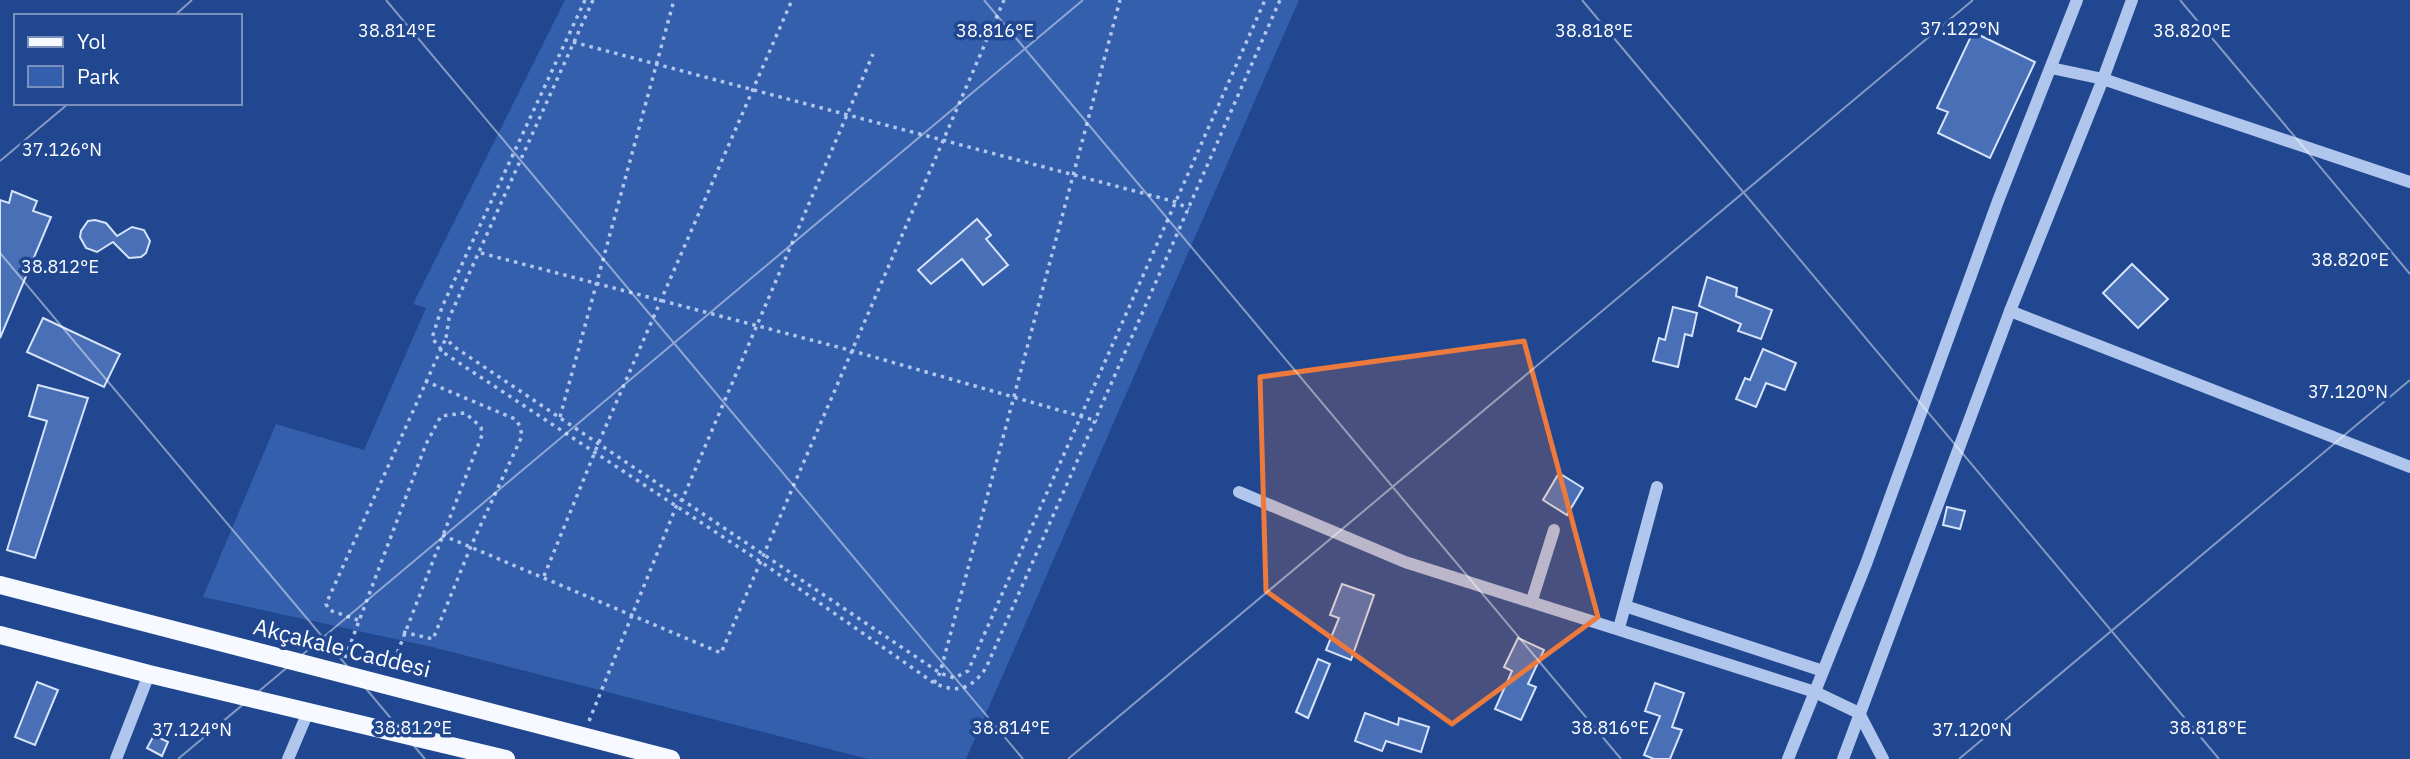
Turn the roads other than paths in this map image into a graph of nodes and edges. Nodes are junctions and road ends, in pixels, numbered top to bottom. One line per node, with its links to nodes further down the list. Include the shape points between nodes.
1 (2077, 0): 3 (street)
2 (2132, 0): 4 (street)
3 (2051, 68): 4 (street); 16 (street)
4 (2103, 79): 5 (street); 6 (street)
5 (2410, 182)
6 (2010, 311): 7 (street); 20 (street)
7 (2410, 467)
8 (1657, 487): 13 (street)
9 (1239, 492): 12 (street, via 1405,562)
10 (1554, 530): 12 (street)
11 (0, 585): 24 (main road, Akçakale Caddesi)
12 (1532, 600): 14 (street)
13 (1625, 606): 14 (street); 16 (street)
14 (1619, 628): 18 (street)
15 (0, 635): 17 (main road)
16 (1823, 671): 18 (street)
17 (149, 674): 19 (main road); 21 (street)
18 (1815, 692): 20 (street); 25 (street)
19 (308, 712): 22 (street); 23 (main road)
20 (1859, 713): 26 (street); 27 (street)
21 (116, 759)
22 (288, 759)
23 (506, 759)
24 (671, 759)
25 (1788, 759)
26 (1843, 759)
27 (1883, 759)

